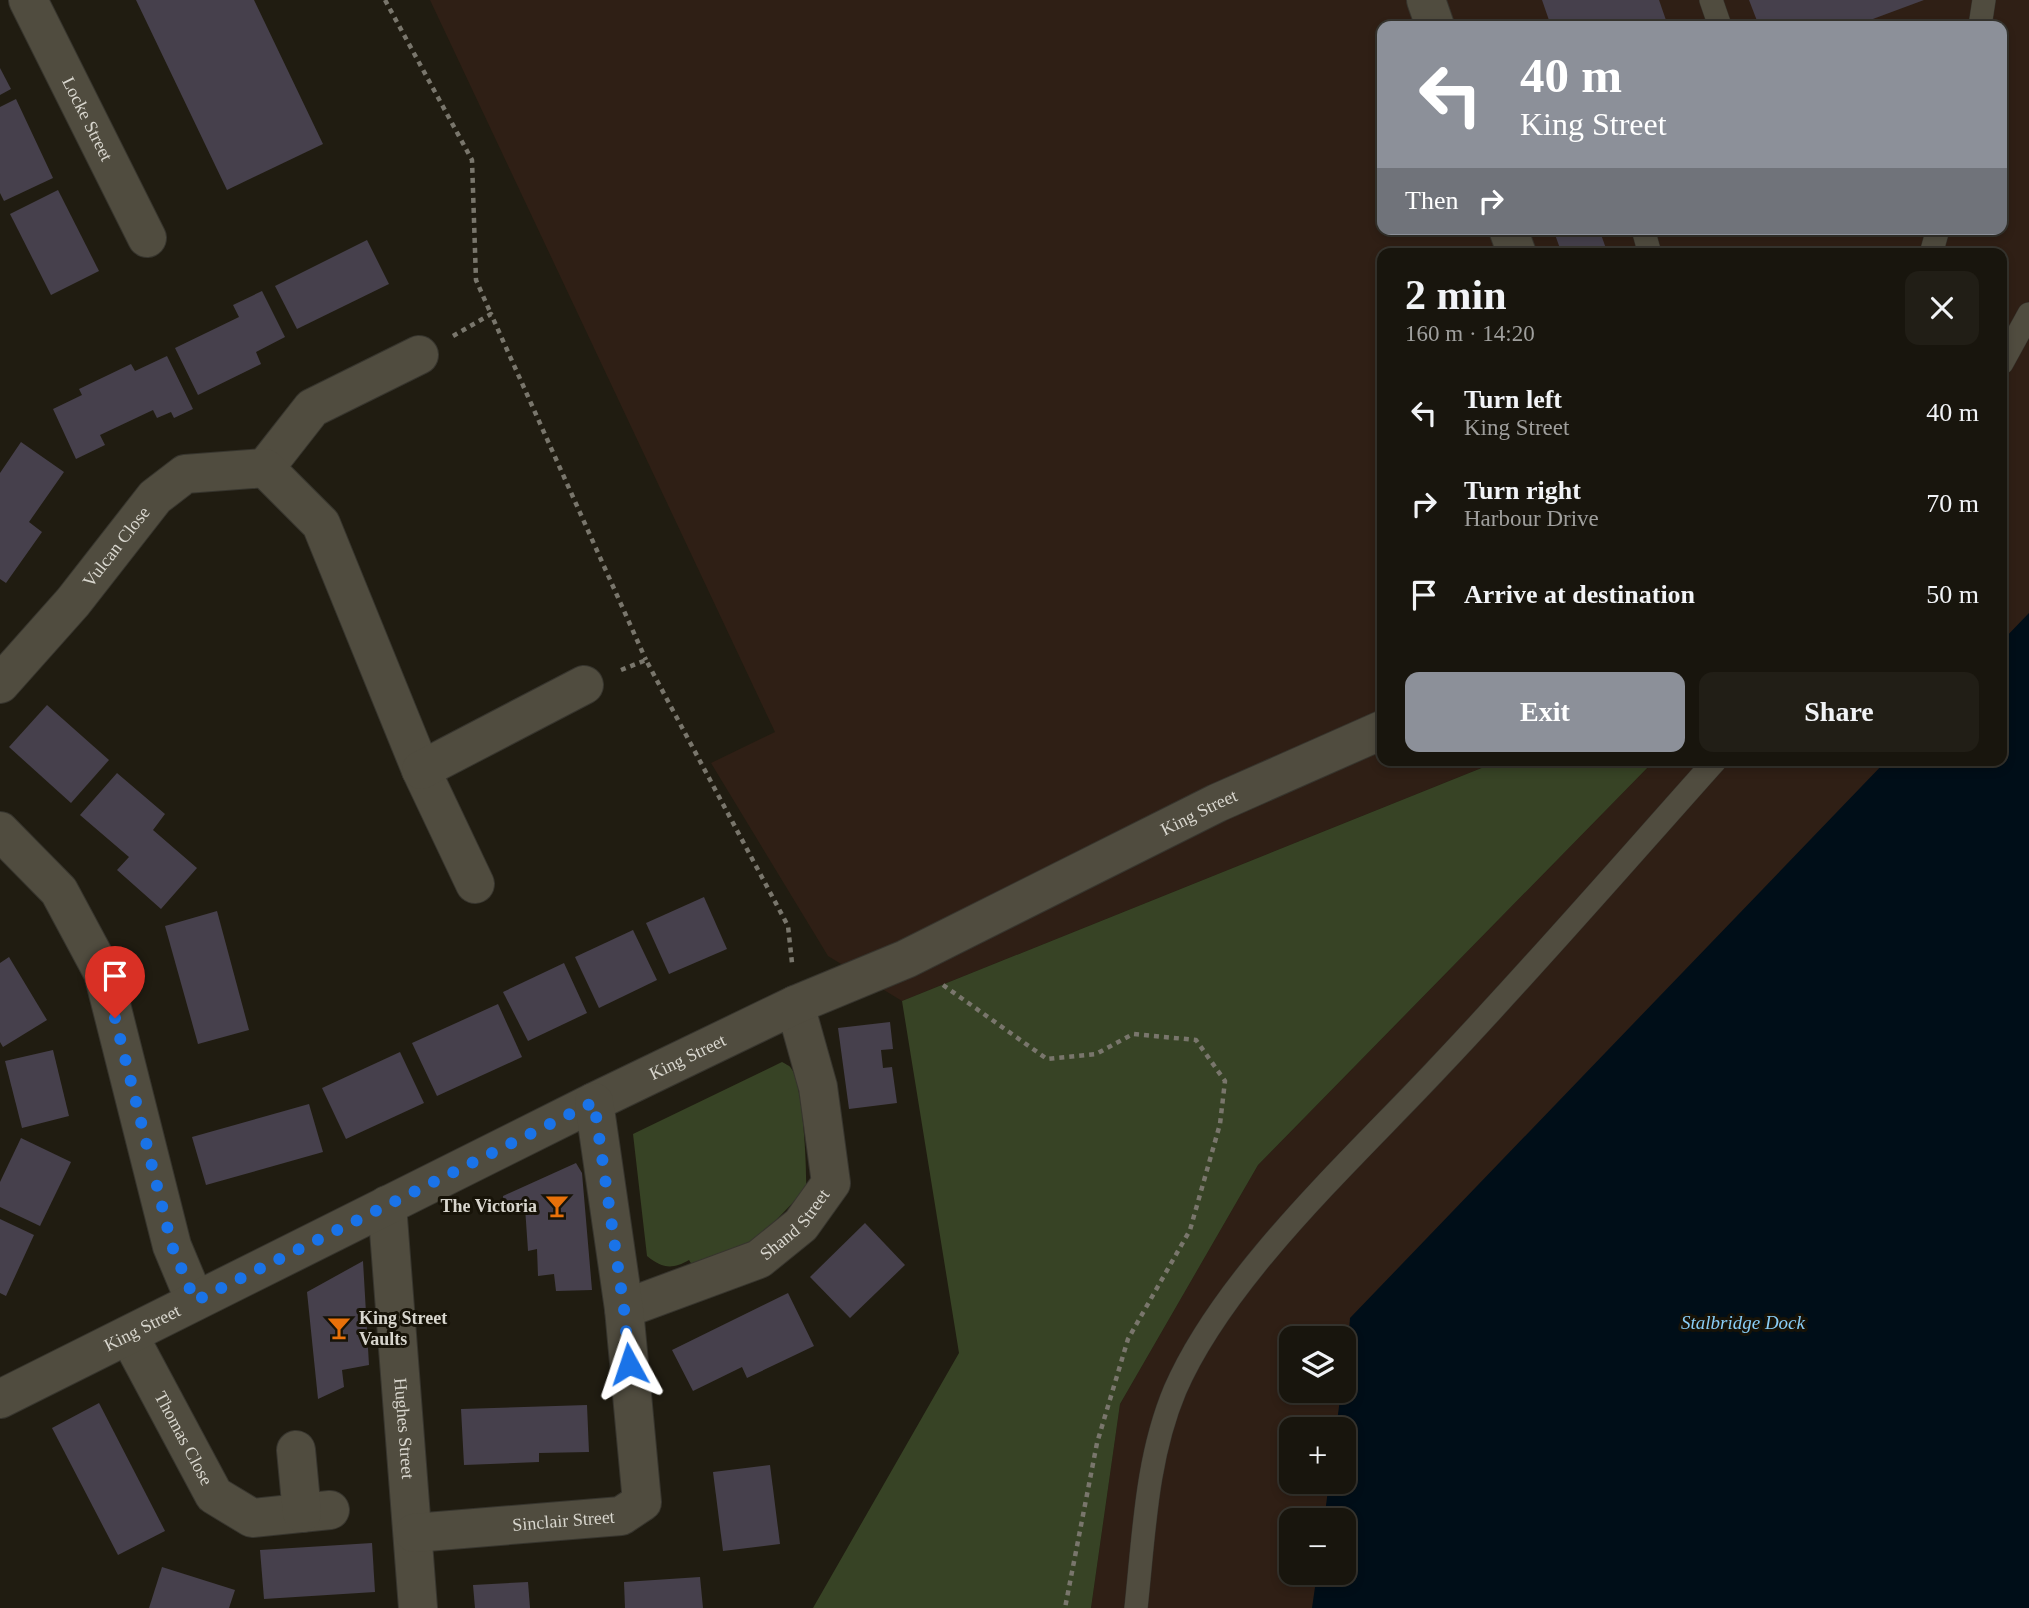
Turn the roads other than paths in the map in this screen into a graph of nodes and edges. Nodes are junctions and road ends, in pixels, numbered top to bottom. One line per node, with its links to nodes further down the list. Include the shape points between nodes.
1 (27, 0): 8 (street, Locke Street)
2 (1426, 0): 5 (street)
3 (1711, 0): 6 (lane)
4 (1984, 0): 7 (lane)
5 (1433, 21)
6 (1718, 21)
7 (1981, 21)
8 (147, 238)
9 (2029, 314): 10 (lane)
10 (2007, 354)
11 (418, 355): 12 (street, via 312,408)
12 (265, 468): 13 (street, Vulcan Close, via 185,474 155,498 73,602); 17 (street, via 321,524)
13 (0, 684)
14 (584, 685): 17 (street)
15 (1377, 732): 20 (street, King Street, via 1217,803 906,959)
16 (1711, 766): 30 (lane, via 1467,1037 1273,1243 1217,1316 1175,1390 1152,1458)
17 (421, 770): 19 (street)
18 (0, 831): 23 (street, via 59,891 103,973 172,1246)
19 (475, 884)
20 (796, 1005): 21 (street, King Street); 24 (street, Shand Street, via 818,1087 831,1183 801,1225 760,1259)
21 (594, 1102): 22 (street, King Street); 24 (street, Sinclair Street)
22 (387, 1205): 23 (street, King Street); 28 (street, Hughes Street)
23 (195, 1301): 25 (street, King Street)
24 (624, 1309): 28 (street, Sinclair Street, via 642,1502 621,1516)
25 (129, 1336): 26 (street, King Street); 27 (street, Thomas Close, via 214,1495 252,1518 316,1511)
26 (0, 1399)
27 (296, 1450)
28 (414, 1533): 29 (street, Hughes Street)
29 (418, 1608)
30 (1136, 1608)

